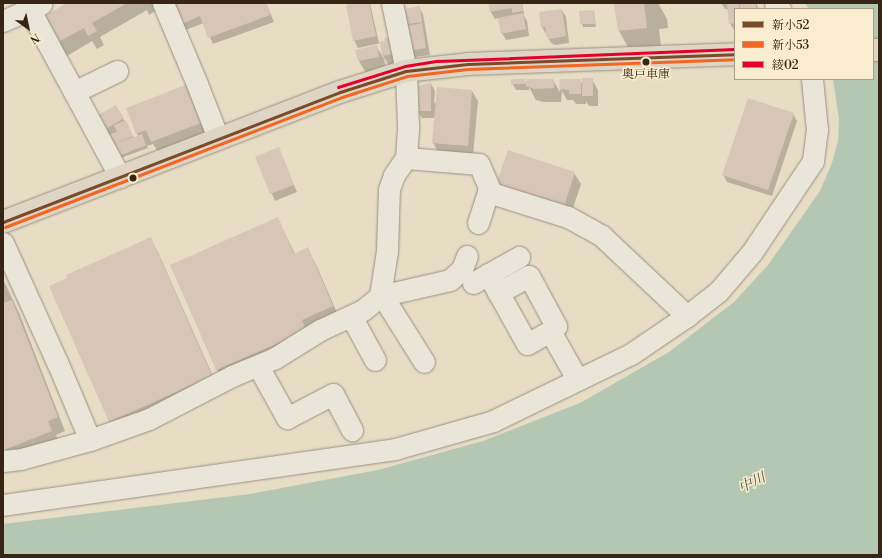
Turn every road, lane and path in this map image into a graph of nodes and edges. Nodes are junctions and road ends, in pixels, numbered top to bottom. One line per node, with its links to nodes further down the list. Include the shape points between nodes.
1 (162, 3): 10 (street)
2 (392, 3): 7 (street)
3 (32, 5): 4 (street); 9 (street)
4 (3, 21)
5 (734, 54): 7 (main road, via 468,64)
6 (117, 71): 9 (street)
7 (406, 71): 10 (main road, via 340,92); 11 (street)
8 (812, 80): 22 (street, via 817,130 813,161 752,252 718,292)
9 (74, 92): 12 (street)
10 (218, 138): 12 (main road)
11 (406, 158): 13 (street, via 479,164 489,188); 20 (street, via 394,175 389,189 387,251)
12 (120, 177): 14 (main road)
13 (488, 192): 15 (street); 22 (street, via 568,217 602,236)
14 (3, 222)
15 (478, 223)
16 (3, 244): 29 (street)
17 (467, 256): 20 (street, via 462,270 450,280)
18 (519, 257): 19 (street, via 481,278)
19 (498, 293): 23 (street, via 527,344); 23 (street, via 529,276 556,326)
20 (380, 296): 21 (street); 25 (street)
21 (351, 316): 24 (street); 26 (street, via 320,330)
22 (687, 316): 27 (street, via 631,354)
23 (550, 332): 27 (street)
24 (375, 360)
25 (424, 362)
26 (258, 366): 28 (street, via 287,418 333,394); 29 (street, via 232,376 149,420)
27 (577, 379): 31 (street, via 493,421 395,449)
28 (352, 430)
29 (90, 440): 30 (street, via 21,459)
30 (3, 461)
31 (3, 506)

